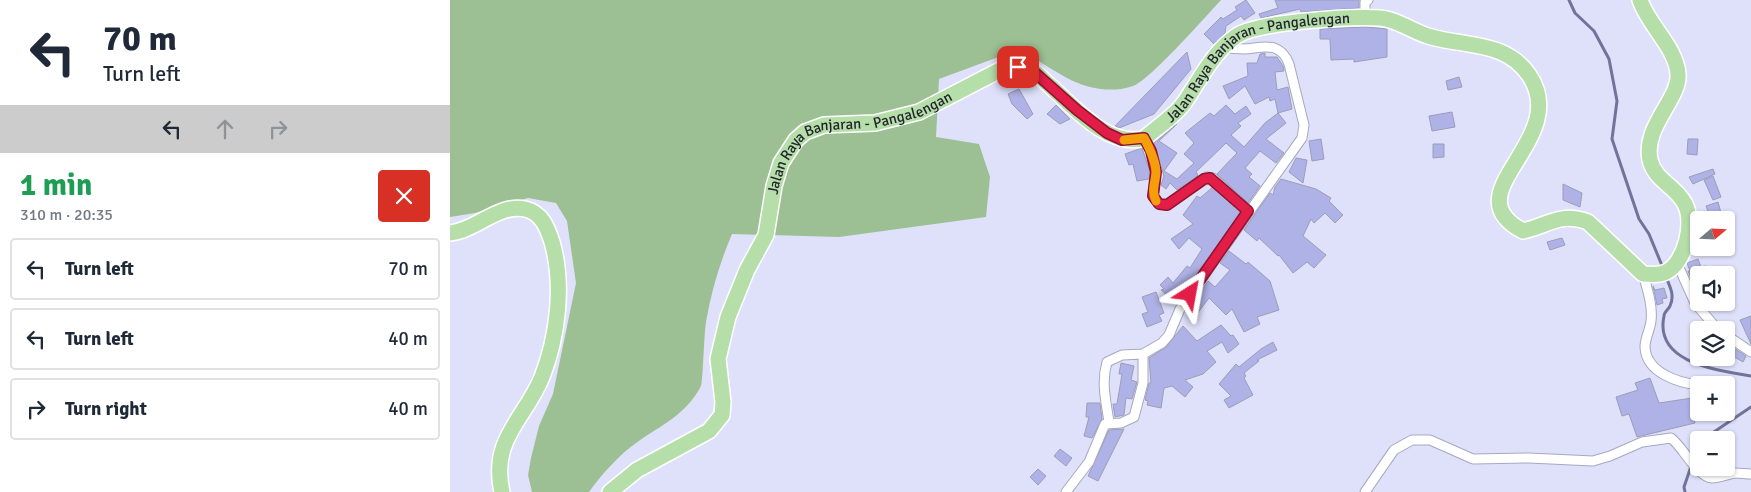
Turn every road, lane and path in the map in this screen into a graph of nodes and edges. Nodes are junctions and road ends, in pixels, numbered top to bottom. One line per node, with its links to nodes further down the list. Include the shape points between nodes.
1 (1640, 0): 8 (main road, via 1674,60 1678,74 1676,86 1653,131 1649,149 1658,178 1680,196 1688,214 1684,249)
2 (1367, 1): 3 (street)
3 (1365, 19): 4 (main road, Jalan Raya Banjaran - Pangalengan, via 1261,26 1241,34); 9 (main road, Jalan Raya Banjaran - Pangalengan, via 1381,18 1428,36 1488,47 1519,63 1536,88 1540,107 1527,145 1501,189 1503,216 1522,231 1564,217 1588,222)
4 (1224, 48): 5 (main road, Jalan Raya Banjaran - Pangalengan, via 1195,83 1183,105); 6 (street, via 1265,45 1285,57 1304,125 1302,138)
5 (1144, 138): 6 (street, via 1156,172 1155,201 1167,205 1210,178); 18 (main road, Jalan Raya Banjaran - Pangalengan, via 1122,140 1107,133 1032,70 1018,67 1004,68 943,101 895,120 824,125 805,132 781,163 766,235 747,270 728,317 718,359 722,415 709,432 637,470)
6 (1248, 211): 13 (street, via 1180,309 1169,335)
7 (450, 233): 17 (main road, via 508,210 525,209 544,220 556,258 556,321 551,346 540,380 504,444 500,478)
8 (1677, 263): 9 (main road, via 1663,274); 10 (street, via 1696,303)
9 (1643, 274): 14 (street, via 1651,320 1645,346 1649,359 1662,374)
10 (1711, 321)
11 (1735, 341): 12 (street)
12 (1751, 352)
13 (1143, 354): 15 (street, via 1143,383 1134,417 1122,423); 15 (street, via 1122,355 1108,362 1104,390)
14 (1690, 384)
15 (1109, 422): 19 (street, via 1104,426 1089,462)
16 (1751, 474): 20 (street, via 1736,473 1713,478 1705,475 1687,457 1681,445 1671,438 1642,442 1592,461 1473,459 1430,440 1420,439 1394,450)
17 (502, 492)
18 (610, 492)
19 (1066, 492)
20 (1365, 492)

